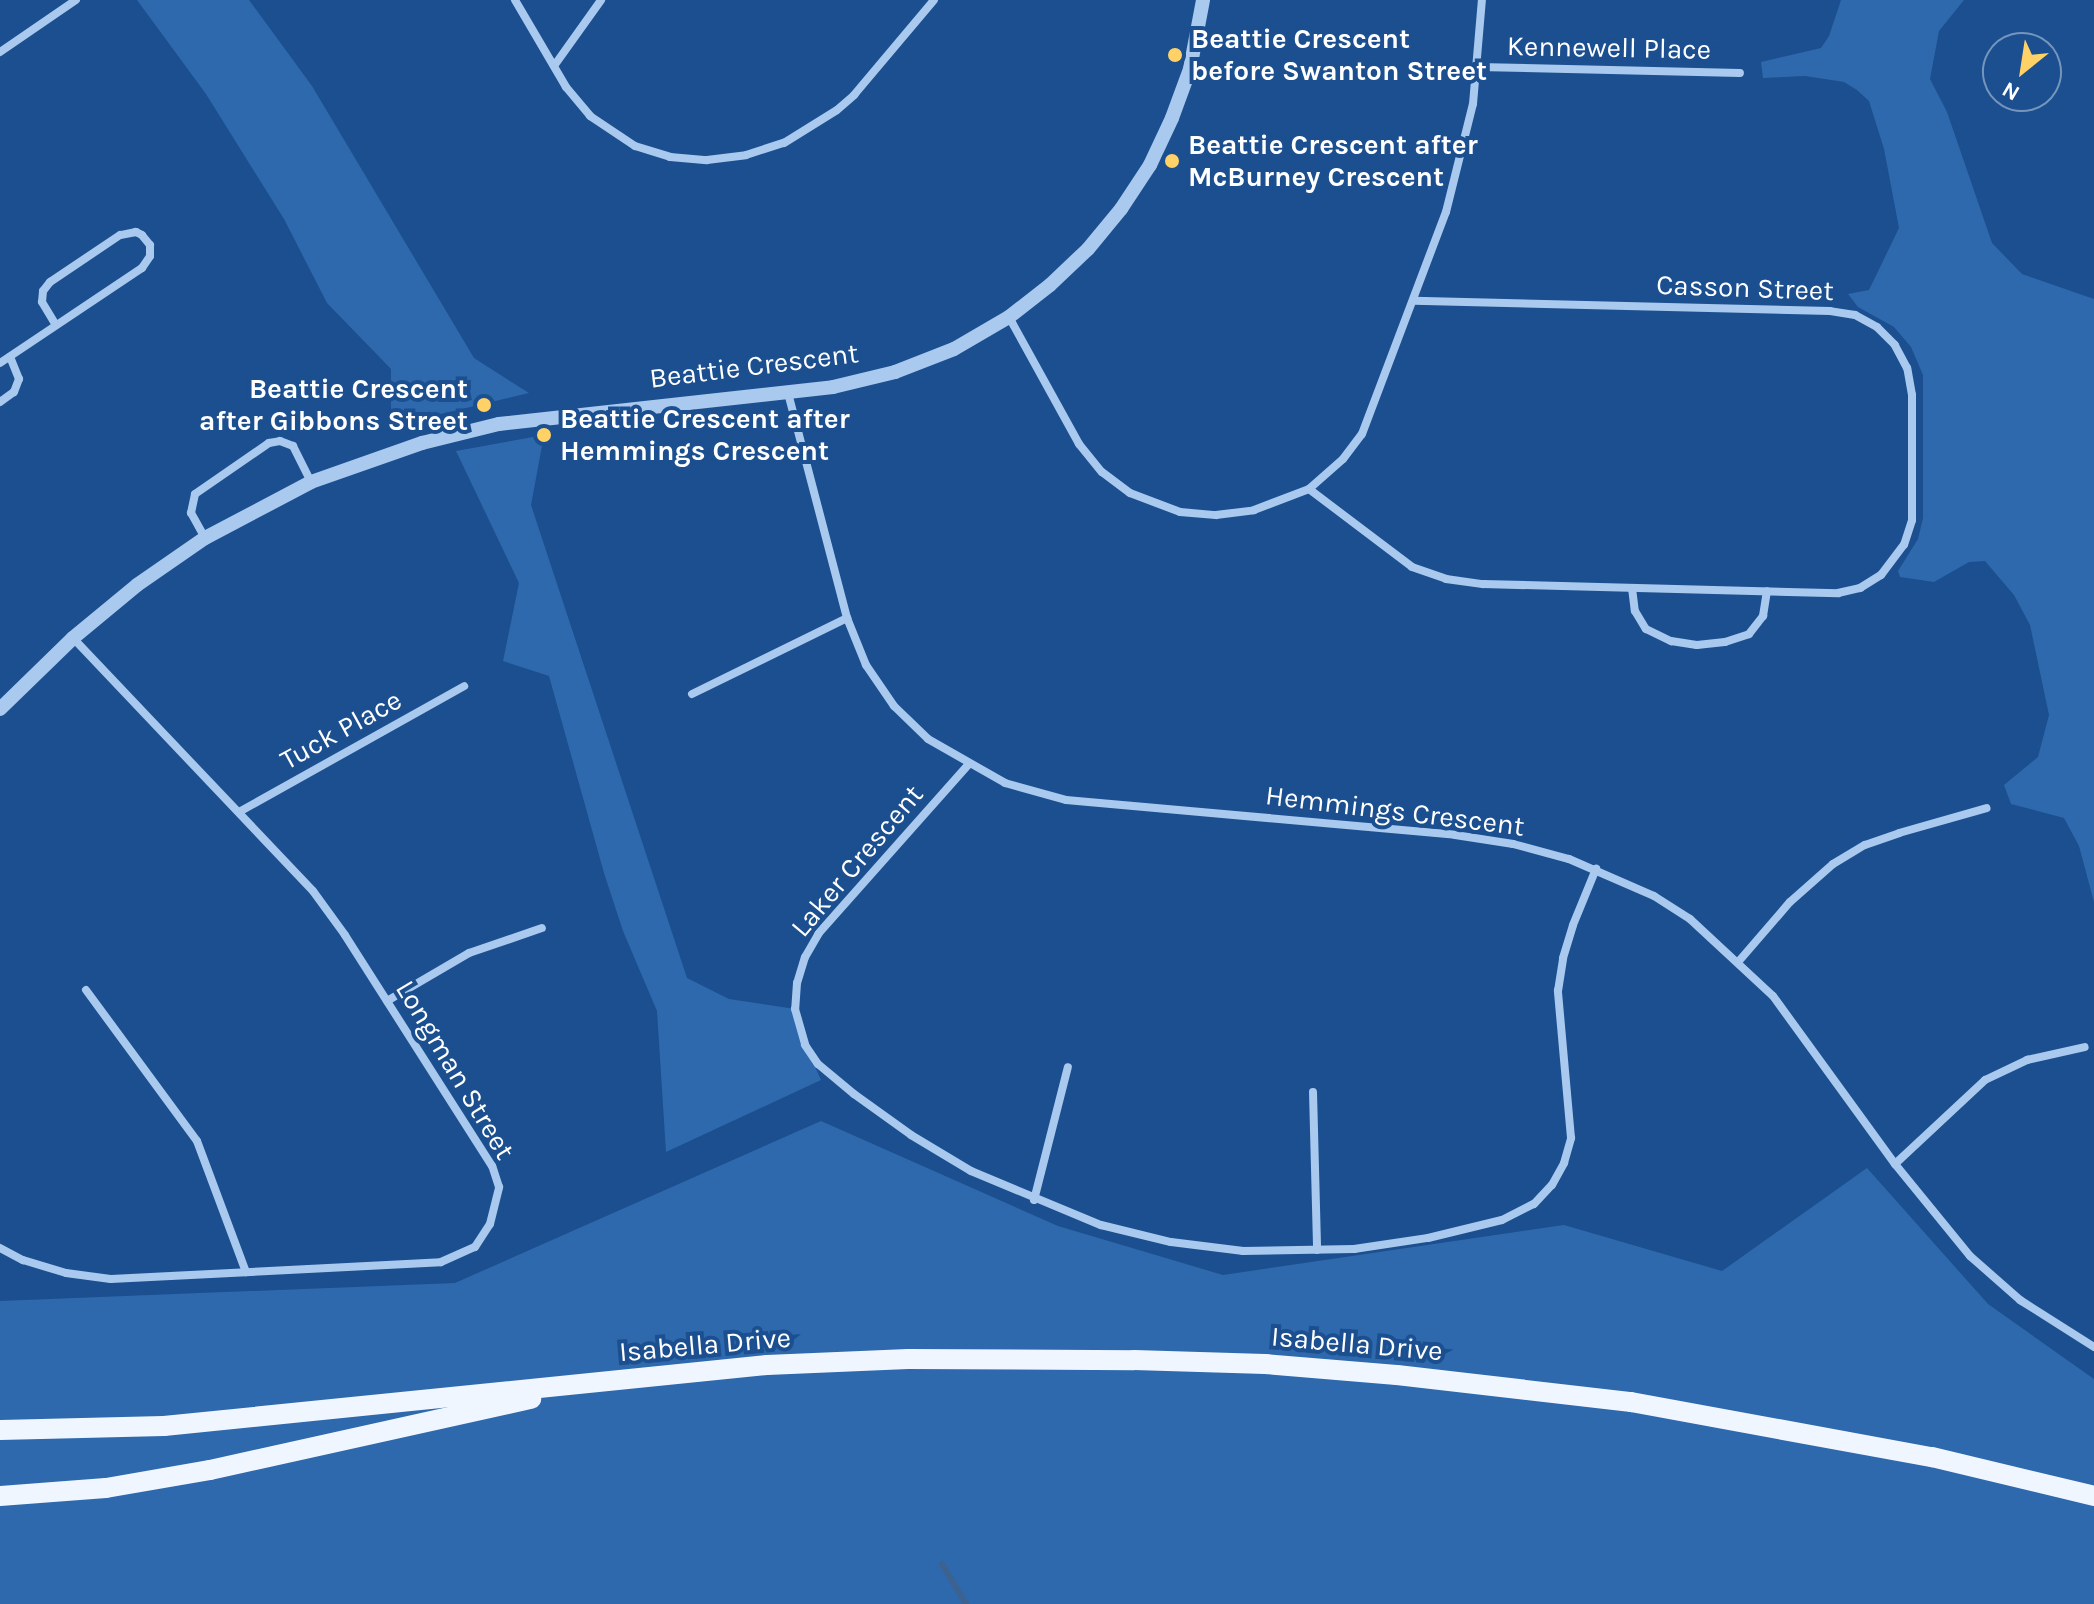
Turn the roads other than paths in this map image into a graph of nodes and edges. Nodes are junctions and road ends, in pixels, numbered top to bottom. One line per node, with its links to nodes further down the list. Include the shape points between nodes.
1 (76, 0): 7 (street)
2 (515, 0): 8 (street)
3 (601, 0): 8 (street)
4 (934, 0): 8 (street, via 837,110 793,138 746,155 688,159 635,146 590,116)
5 (1203, 0): 12 (street, Beattie Crescent, via 1190,69 1150,165 1088,249)
6 (1482, 0): 9 (street)
7 (0, 52)
8 (554, 66)
9 (1478, 67): 10 (street, Kennewell Place); 11 (street, via 1457,176)
10 (1740, 73)
11 (1414, 301): 19 (street, via 1362,434); 22 (street, Casson Street, via 1830,311 1855,315 1877,327 1907,368 1912,395 1912,520 1904,545 1881,575 1860,588 1838,593)
12 (1009, 317): 16 (street, Beattie Crescent, via 954,349 895,372); 19 (street, via 1079,444 1102,472 1130,493 1180,512 1216,515 1254,510)
13 (56, 325): 13 (street, via 142,268 150,256 142,235 120,235 50,282 42,302); 14 (street)
14 (10, 357): 15 (street); 17 (street, via 19,379 14,392)
15 (0, 363)
16 (788, 393): 18 (street, Beattie Crescent, via 577,413 479,429 385,454); 23 (street, Hemmings Crescent)
17 (0, 402)
18 (311, 482): 20 (street, Beattie Crescent); 20 (street, via 293,446 269,443 195,494 191,513)
19 (1309, 489): 21 (street, Casson Street, via 1412,567 1446,579)
20 (205, 538): 24 (street, Beattie Crescent)
21 (1632, 588): 22 (street, Casson Street); 22 (street, via 1635,611 1646,629 1697,645 1749,634 1763,616)
22 (1767, 591)
23 (847, 618): 26 (street); 28 (street, Hemmings Crescent, via 866,665 894,706 928,739)
24 (73, 638): 27 (street, Beattie Crescent); 30 (street, Longman Street)
25 (464, 686): 30 (street, Tuck Place)
26 (692, 694)
27 (0, 709)
28 (968, 765): 31 (street, Hemmings Crescent, via 1025,790 1066,800 1455,835 1513,844); 40 (street, Laker Crescent, via 819,933 797,983 797,1022 818,1064 865,1102 971,1171)
29 (1987, 808): 33 (street, via 1865,845 1833,864 1790,902)
30 (239, 812): 35 (street, Longman Street, via 313,891)
31 (1596, 869): 33 (street, Hemmings Crescent, via 1690,919); 42 (street, Laker Crescent, via 1563,958 1559,1013 1571,1138 1552,1185 1534,1204 1502,1220 1428,1238)
32 (542, 928): 35 (street, via 469,953)
33 (1739, 961): 39 (street, Hemmings Crescent, via 1803,1035)
34 (86, 990): 43 (street, via 197,1141)
35 (387, 1001): 43 (street, Longman Street, via 492,1166 499,1187 490,1224 475,1247 441,1262)
36 (2085, 1047): 39 (street, via 2027,1060 1985,1080)
37 (1068, 1067): 40 (street)
38 (1313, 1092): 42 (street)
39 (1895, 1164): 44 (street, Hemmings Crescent, via 1970,1256 2020,1300)
40 (1034, 1200): 42 (street, Laker Crescent, via 1101,1225 1171,1242 1243,1251)
41 (0, 1248): 43 (street, Longman Street, via 66,1273 111,1279)
42 (1317, 1250)
43 (246, 1272)
44 (2094, 1347)
45 (605, 1382): 46 (main road, Isabella Drive, via 164,1426); 47 (main road, Isabella Drive, via 210,1470 106,1488); 48 (main road, Isabella Drive, via 698,1370 908,1359 1265,1364 1631,1402 1902,1451)
46 (0, 1430)
47 (0, 1496)
48 (2094, 1496)

